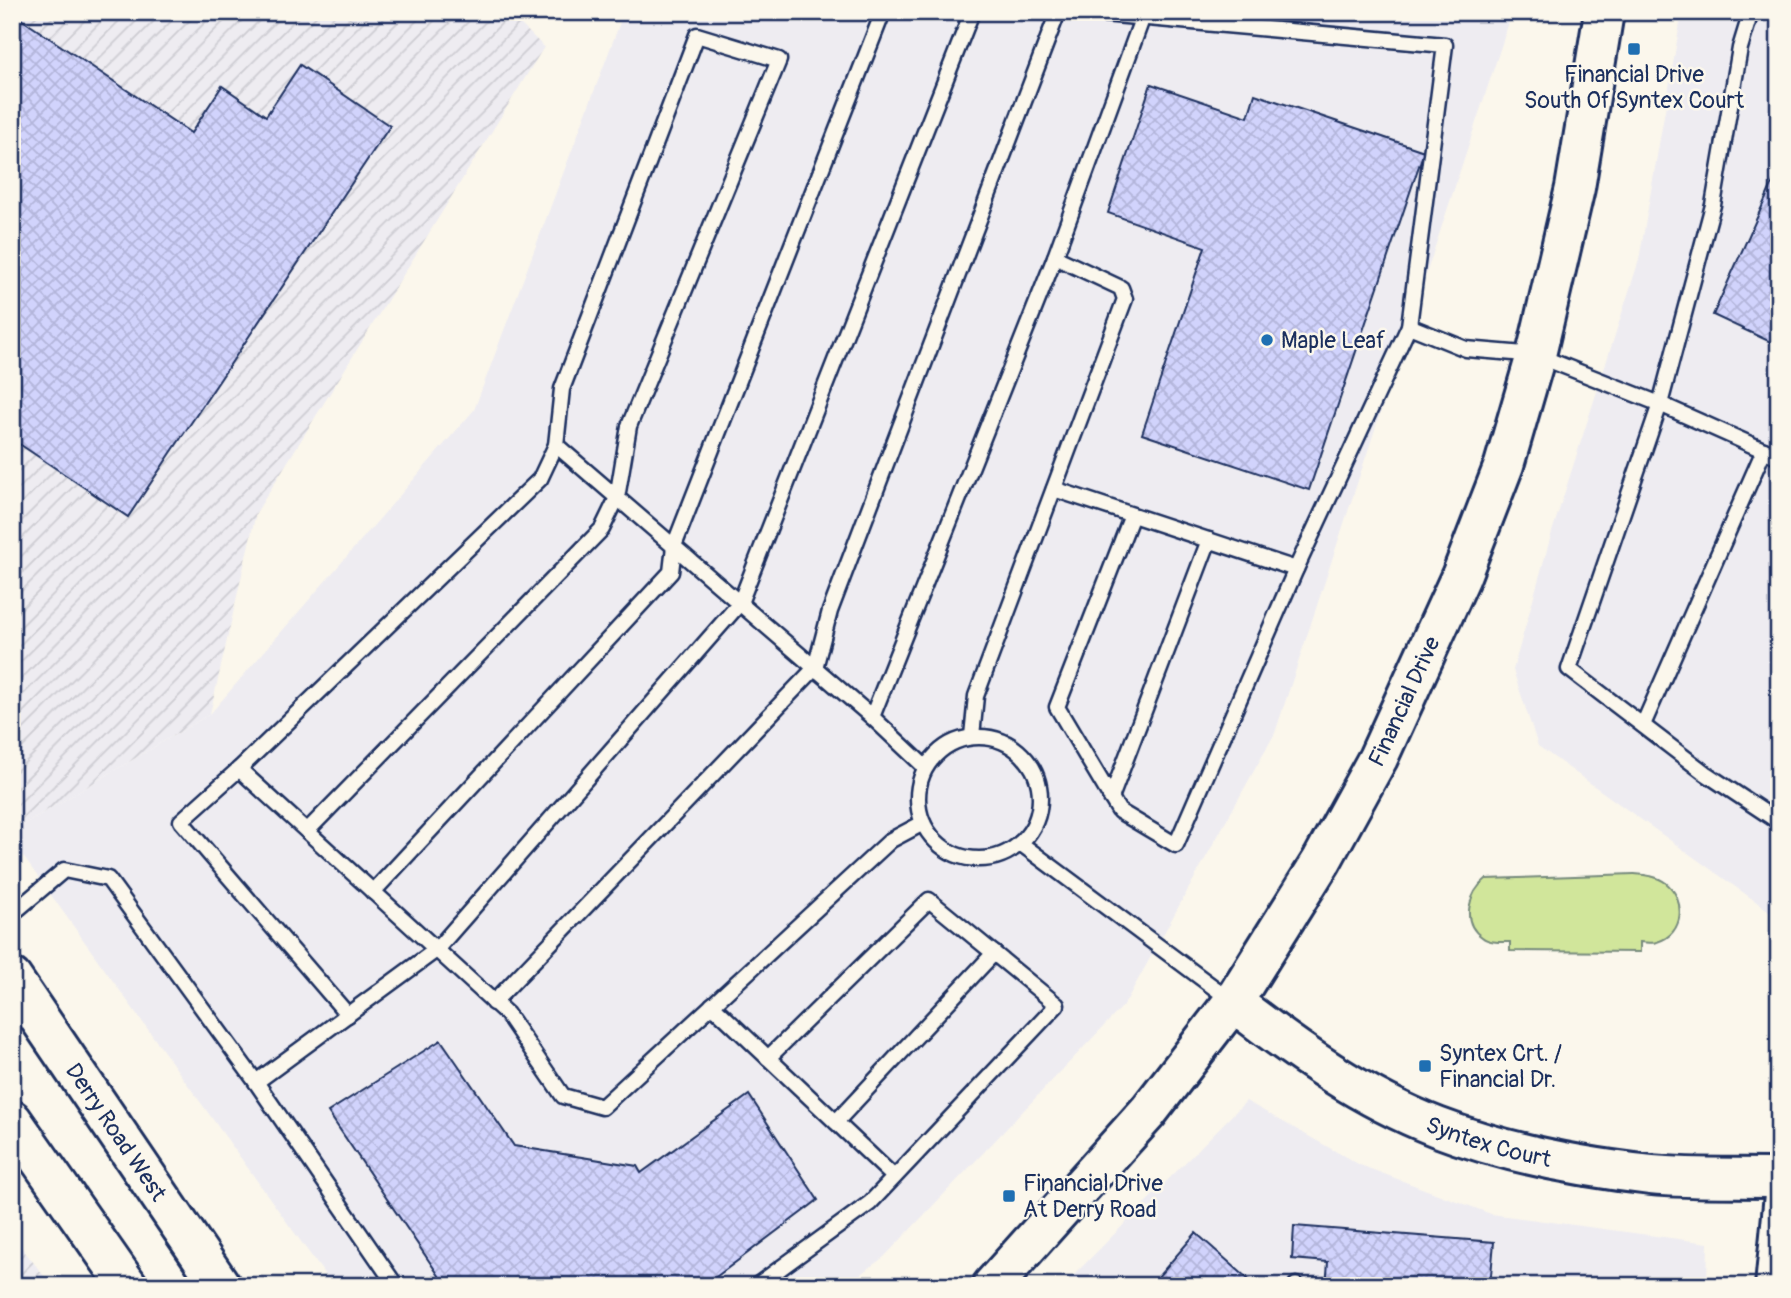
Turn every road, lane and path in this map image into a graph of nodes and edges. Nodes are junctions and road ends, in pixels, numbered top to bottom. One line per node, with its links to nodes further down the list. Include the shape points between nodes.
1 (883, 12): 19 (lane)
2 (972, 12): 21 (lane)
3 (1058, 12): 22 (lane, via 830,611)
4 (1081, 12): 7 (lane)
5 (1605, 12): 10 (street, Financial Drive, via 1575,188)
6 (1751, 12): 11 (lane, via 1740,48 1713,205)
7 (1142, 19): 8 (lane); 9 (lane, via 1445,45)
8 (1055, 257): 15 (lane, via 1121,288 1125,299); 23 (lane)
9 (1409, 326): 10 (lane, via 1466,349); 20 (lane)
10 (1536, 355): 11 (lane); 38 (street, Financial Drive, via 1504,465 1466,564 1378,758 1322,860)
11 (1660, 404): 13 (lane); 24 (lane, via 1569,668)
12 (556, 445): 16 (lane); 16 (lane, via 562,389 697,35 779,60 629,426); 27 (lane, via 540,479)
13 (1764, 450): 14 (lane); 24 (lane)
14 (1779, 457)
15 (1054, 489): 17 (lane); 25 (lane, via 975,696)
16 (617, 498): 19 (lane); 31 (lane, via 602,529)
17 (1132, 515): 18 (lane); 28 (lane, via 1057,706)
18 (1209, 540): 20 (lane); 28 (lane)
19 (674, 546): 21 (lane); 33 (lane, via 671,572)
20 (1296, 569): 28 (lane, via 1176,845 1119,811)
21 (740, 603): 22 (lane); 35 (lane)
22 (815, 668): 23 (lane); 39 (lane)
23 (872, 717): 26 (lane)
24 (1643, 725): 29 (lane)
25 (972, 736): 26 (lane, via 953,741); 32 (lane, via 1009,744 1035,772 1039,810)
26 (925, 767): 30 (lane, via 918,805)
27 (239, 769): 31 (lane); 41 (lane, via 181,821)
28 (1111, 798)
29 (1779, 822)
30 (923, 823): 32 (lane, via 948,851 967,858 1004,854); 40 (lane, via 891,840)
31 (307, 831): 33 (lane)
32 (1020, 843): 38 (lane)
33 (373, 892): 35 (lane)
34 (12, 914): 43 (lane, via 64,870 108,879)
35 (436, 950): 39 (lane); 41 (lane)
36 (994, 953): 42 (lane, via 929,901); 45 (lane); 46 (lane, via 1058,1005)
37 (12, 978): 50 (street, Derry Road West)
38 (1233, 1002): 47 (street, Syntex Court, via 1322,1067 1437,1127 1535,1157 1652,1175); 53 (street, Financial Drive, via 1148,1112)
39 (493, 1003): 40 (lane, via 507,1014 563,1096 603,1107)
40 (712, 1005): 42 (lane)
41 (348, 1015): 43 (lane)
42 (768, 1058): 45 (lane)
43 (256, 1082): 51 (lane)
44 (12, 1120): 49 (street)
45 (836, 1122): 46 (lane)
46 (894, 1177): 52 (lane, via 870,1203)
47 (1779, 1178)
48 (1779, 1184): 54 (street)
49 (128, 1286)
50 (221, 1286)
51 (396, 1286)
52 (756, 1286)
53 (992, 1286)
54 (1769, 1286)

